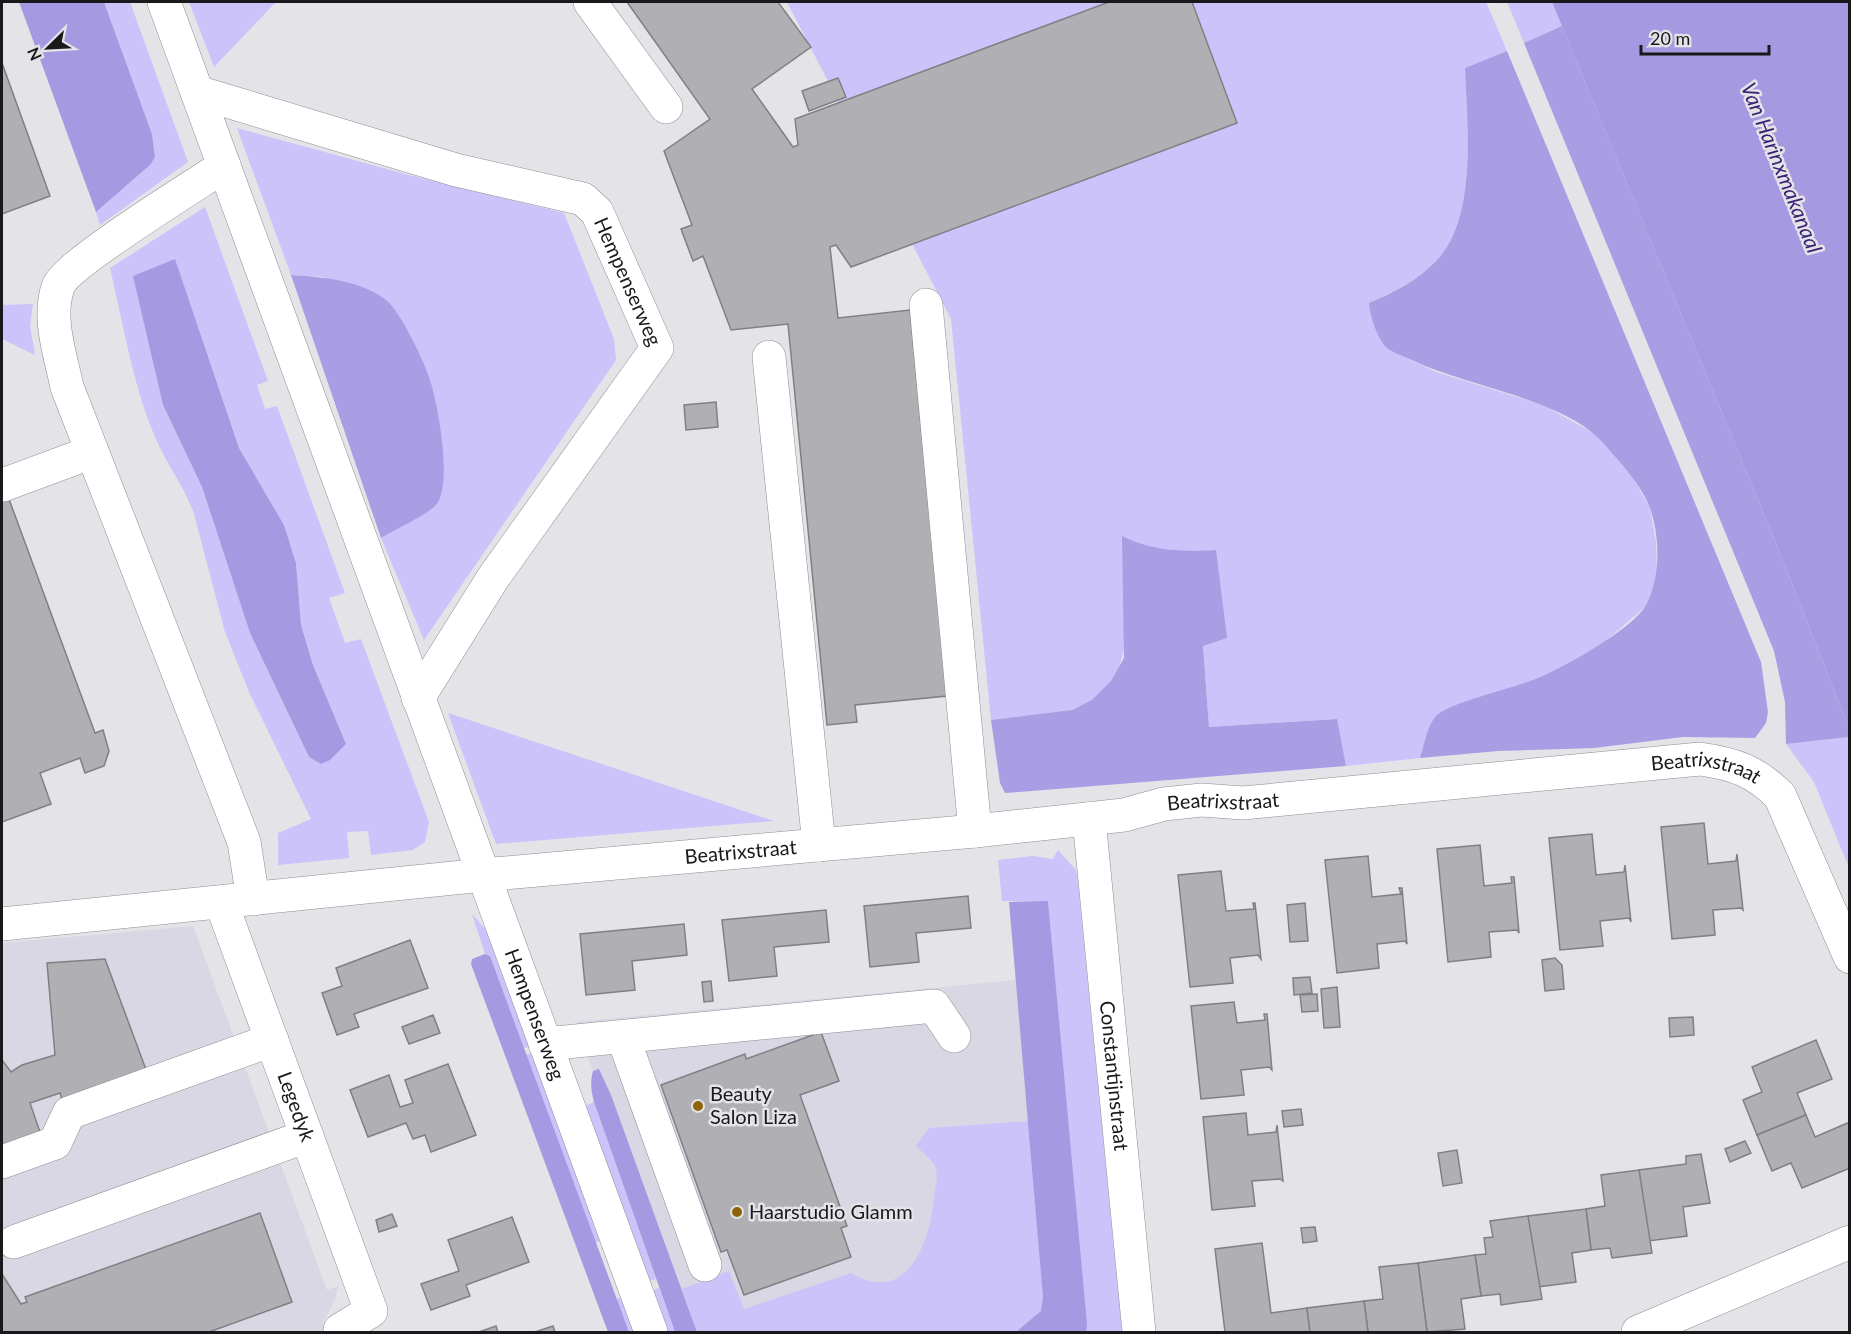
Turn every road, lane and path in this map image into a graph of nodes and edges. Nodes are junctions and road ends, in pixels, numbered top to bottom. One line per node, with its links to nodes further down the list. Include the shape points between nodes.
1 (164, 2): 3 (street, Hempenserweg)
2 (590, 2): 4 (street)
3 (197, 92): 5 (street, Hempenserweg); 10 (street, Hempenserweg, via 456,170 584,199 597,212 657,348 493,578)
4 (666, 107)
5 (224, 166): 8 (street, via 88,257 58,286 54,320 58,346 67,387); 10 (street, Hempenserweg)
6 (926, 306): 12 (street)
7 (769, 357): 13 (street)
8 (92, 452): 9 (street); 15 (street, via 244,842)
9 (3, 485)
10 (418, 698): 14 (street, Hempenserweg)
11 (1089, 819): 12 (street, Beatrixstraat); 18 (street, Beatrixstraat, via 1202,800 1243,803 1679,760 1729,764 1762,778 1780,796); 30 (street, Constantijnstraat)
12 (975, 831): 13 (street, Beatrixstraat)
13 (819, 845): 14 (street, Beatrixstraat)
14 (483, 875): 15 (street); 22 (street, Hempenserweg)
15 (253, 899): 16 (street)
16 (221, 902): 17 (street); 21 (street, Legedyk)
17 (2, 924)
18 (1850, 957)
19 (954, 1036): 20 (street, via 934,1006)
20 (623, 1037): 22 (street); 27 (street)
21 (272, 1040): 23 (street, Legedyk); 24 (street, via 69,1113 55,1143)
22 (545, 1044): 29 (street, Hempenserweg)
23 (307, 1136): 25 (street); 28 (street, Legedyk, via 371,1311)
24 (2, 1162)
25 (14, 1242)
26 (1850, 1242): 31 (street)
27 (705, 1265)
28 (340, 1332)
29 (651, 1332)
30 (1139, 1332)
31 (1638, 1332)

